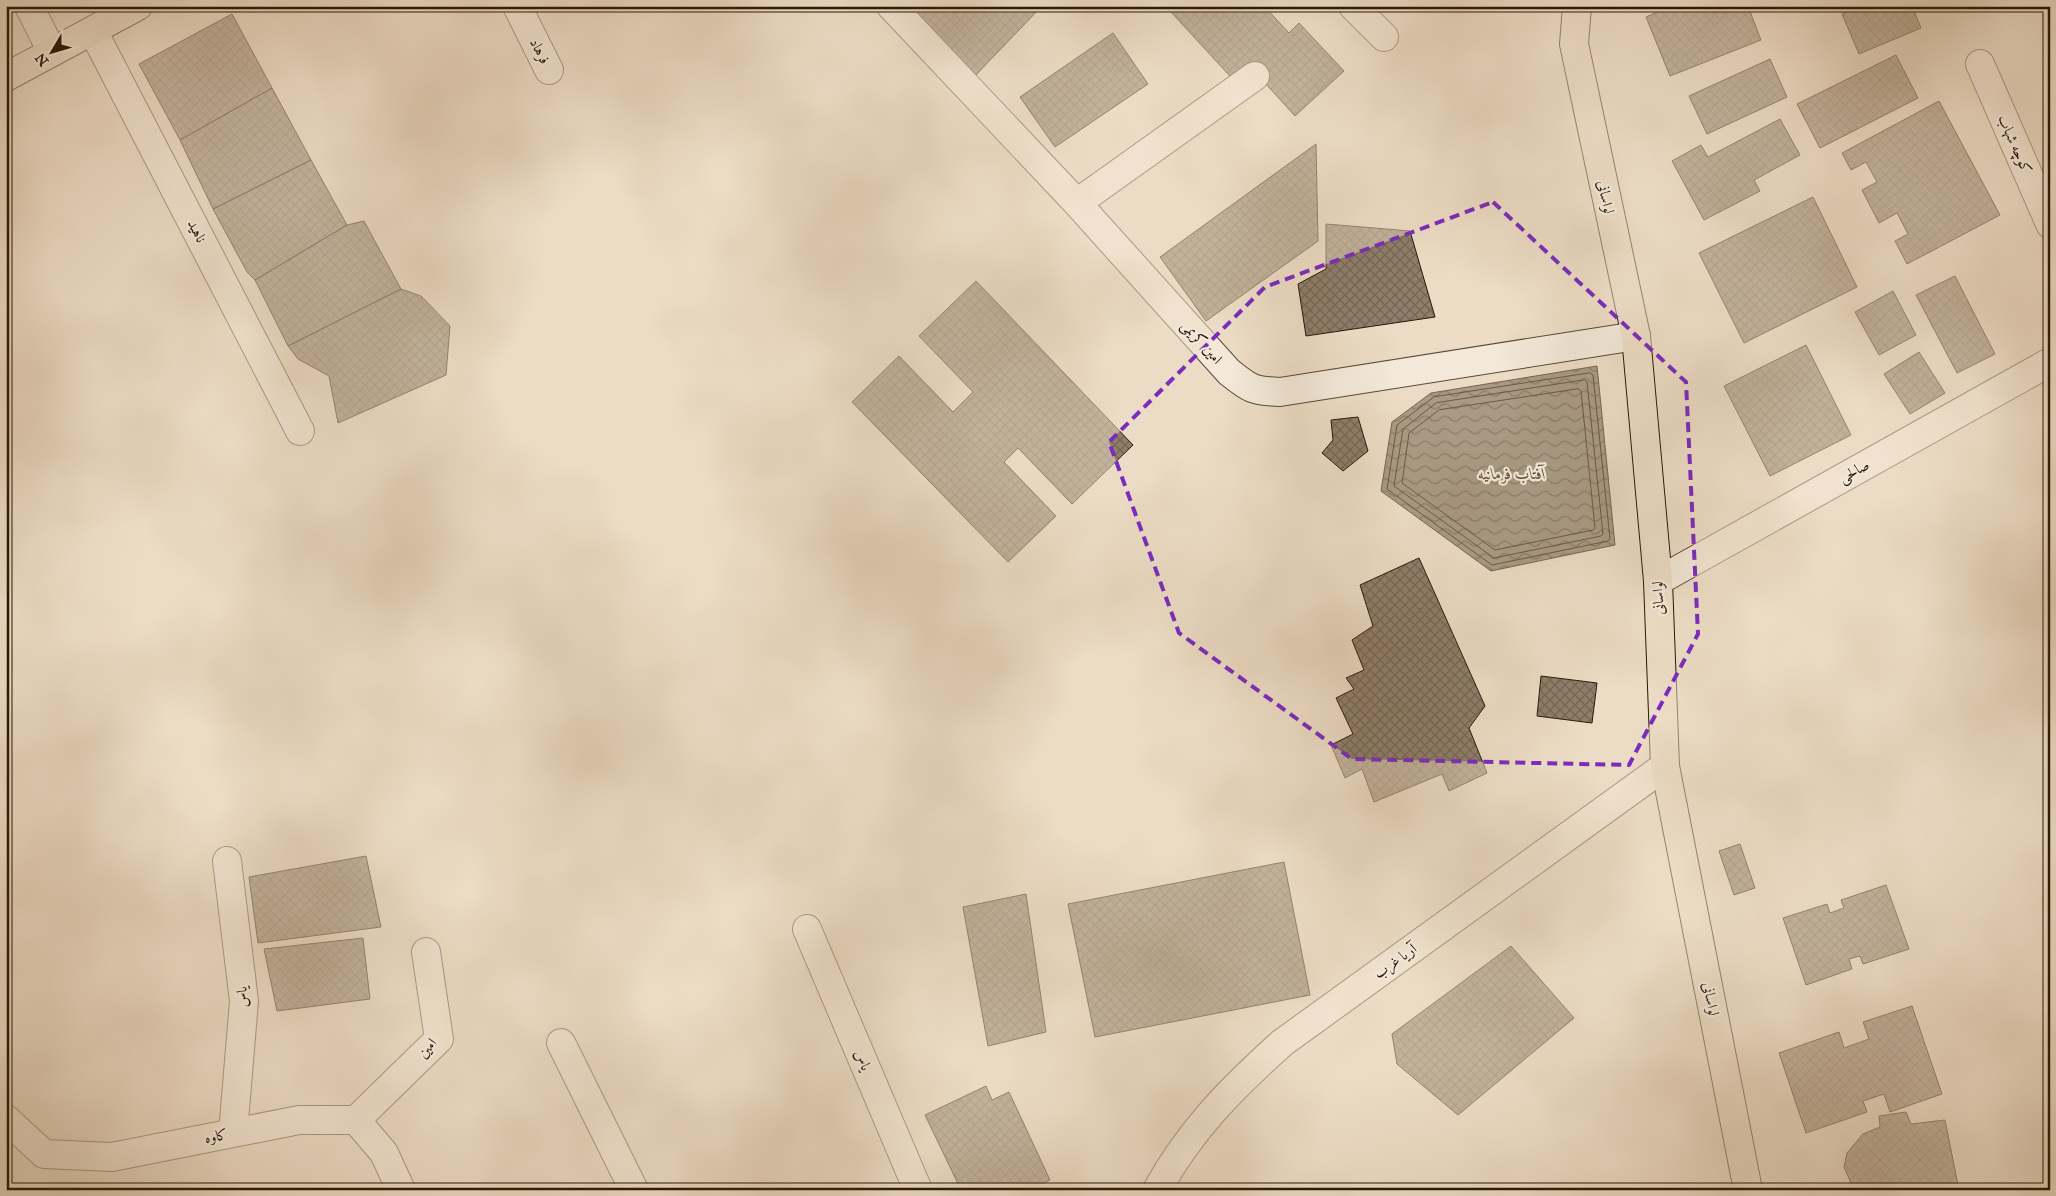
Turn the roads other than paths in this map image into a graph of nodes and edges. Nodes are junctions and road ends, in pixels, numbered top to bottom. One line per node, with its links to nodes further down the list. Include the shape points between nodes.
1 (29, 6): 11 (street)
2 (138, 6): 8 (main road)
3 (517, 6): 13 (street, فرهاد)
4 (891, 6): 16 (street, امین کریمی)
5 (1354, 6): 9 (street)
6 (1557, 6): 10 (main road)
7 (1577, 6): 10 (main road, لواسانی)
8 (93, 31): 11 (main road); 20 (street, ناهید)
9 (1384, 37)
10 (1574, 44): 18 (main road, لواسانی)
11 (52, 52): 15 (main road)
12 (1980, 64): 17 (street, کوچه شهاب)
13 (550, 70)
14 (1255, 76): 16 (street)
15 (6, 77)
16 (1077, 203): 18 (street, امین کریمی, via 1229,372 1248,388 1280,392)
17 (2050, 224)
18 (1636, 336): 21 (main road, لواسانی)
19 (2050, 362): 21 (street, صالحی)
20 (300, 431)
21 (1658, 581): 22 (main road, لواسانی)
22 (1665, 766): 33 (street, آریا غرب, via 1282,1043 1246,1076 1185,1142); 34 (main road, لواسانی)
23 (227, 861): 29 (street, یاس, via 244,1001)
24 (807, 930): 32 (street, یاس)
25 (426, 952): 28 (street, امین, via 438,1039)
26 (561, 1043): 31 (street)
27 (6, 1119): 29 (street, کاوه, via 44,1154 112,1157)
28 (356, 1120): 29 (street, کاوه, via 299,1120); 30 (street, via 384,1154)
29 (233, 1133)
30 (401, 1190)
31 (634, 1190)
32 (918, 1190)
33 (1157, 1190)
34 (1748, 1190)

